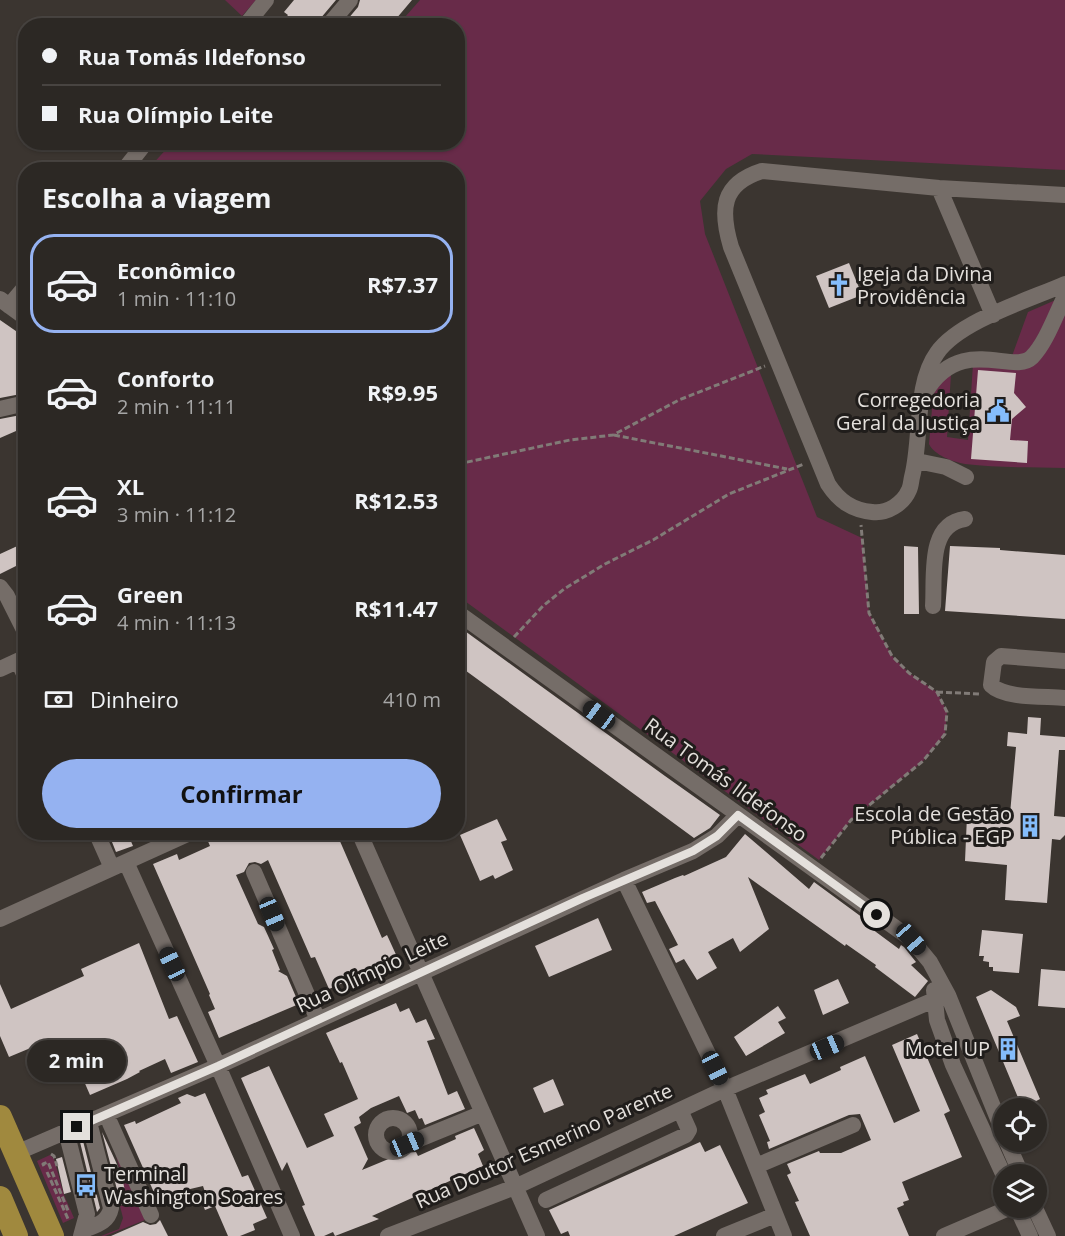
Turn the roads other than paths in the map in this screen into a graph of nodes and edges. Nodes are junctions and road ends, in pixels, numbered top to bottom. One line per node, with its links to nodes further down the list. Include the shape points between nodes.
1 (266, 0): 3 (street)
2 (350, 0): 4 (street)
3 (251, 18)
4 (335, 18)
5 (140, 150): 6 (street)
6 (130, 162)
7 (939, 188): 8 (street); 14 (street); 18 (street, via 762,171 734,187 724,210 731,247 817,459 835,494 860,511 876,513 891,509 909,490)
8 (1065, 195)
9 (1065, 284): 14 (street)
10 (18, 292): 12 (street)
11 (1065, 296): 15 (street, via 1031,358 1021,362 966,360 935,377)
12 (4, 303): 13 (street)
13 (18, 313)
14 (993, 315): 15 (street, via 968,326 938,352 927,371)
15 (923, 397): 18 (street)
16 (18, 405): 17 (street)
17 (0, 409)
18 (917, 461): 19 (street, via 946,467)
19 (966, 477)
20 (965, 519): 22 (street, via 950,523 939,536)
21 (0, 587): 23 (street)
22 (933, 606)
23 (18, 618)
24 (465, 618): 29 (street, Rua Tomás Ildefonso)
25 (18, 661): 27 (street)
26 (1065, 661): 28 (street, via 1001,656 994,662 992,685 1012,694)
27 (0, 669)
28 (1065, 698)
29 (738, 815): 35 (street, Rua Olímpio Leite, via 717,836 693,851); 38 (street, Rua Tomás Ildefonso, via 911,939 930,962)
30 (102, 840): 33 (street)
31 (174, 840): 33 (street)
32 (362, 840): 37 (street)
33 (119, 865): 36 (street); 42 (street)
34 (254, 872): 39 (street)
35 (624, 880): 37 (street, Rua Olímpio Leite); 43 (street)
36 (0, 919)
37 (420, 972): 39 (street, Rua Olímpio Leite); 46 (street)
38 (941, 997): 40 (street, Rua Tomás Ildefonso); 41 (street, Rua Tomás Ildefonso, via 936,1020); 43 (street, Rua Doutor Esmerino Parente)
39 (318, 1020): 42 (street, Rua Olímpio Leite)
40 (972, 1058): 41 (street); 44 (street, Rua Tomás Ildefonso)
41 (953, 1065): 53 (street, Rua Tomás Ildefonso)
42 (218, 1066): 48 (street, Rua Olímpio Leite); 69 (street)
43 (725, 1089): 45 (street, Rua Doutor Esmerino Parente); 57 (street)
44 (993, 1108)
45 (681, 1110): 58 (street, Rua Doutor Esmerino Parente); 60 (street, via 689,1130 686,1135)
46 (483, 1113): 54 (street); 58 (street)
47 (0, 1117): 55 (highway)
48 (89, 1122): 51 (street, Rua Olímpio Leite); 66 (street, via 111,1208 105,1220)
49 (110, 1123): 61 (street)
50 (853, 1125): 57 (street)
51 (66, 1131): 55 (street, Rua Olímpio Leite); 66 (street, via 87,1214)
52 (993, 1135): 53 (street)
53 (986, 1136): 56 (street, Rua Tomás Ildefonso)
54 (407, 1144)
55 (16, 1153): 66 (highway)
56 (999, 1164)
57 (756, 1166): 62 (street)
58 (515, 1186): 70 (street, Rua Doutor Esmerino Parente); 71 (street)
59 (0, 1198): 68 (highway)
60 (546, 1200)
61 (151, 1215)
62 (775, 1215): 67 (street); 72 (street)
63 (993, 1215): 73 (street)
64 (1022, 1218): 74 (street)
65 (1040, 1218): 75 (street)
66 (72, 1230)
67 (732, 1234)
68 (16, 1236)
69 (292, 1236)
70 (388, 1236)
71 (537, 1236)
72 (784, 1236)
73 (944, 1236)
74 (1030, 1236)
75 (1048, 1236)

